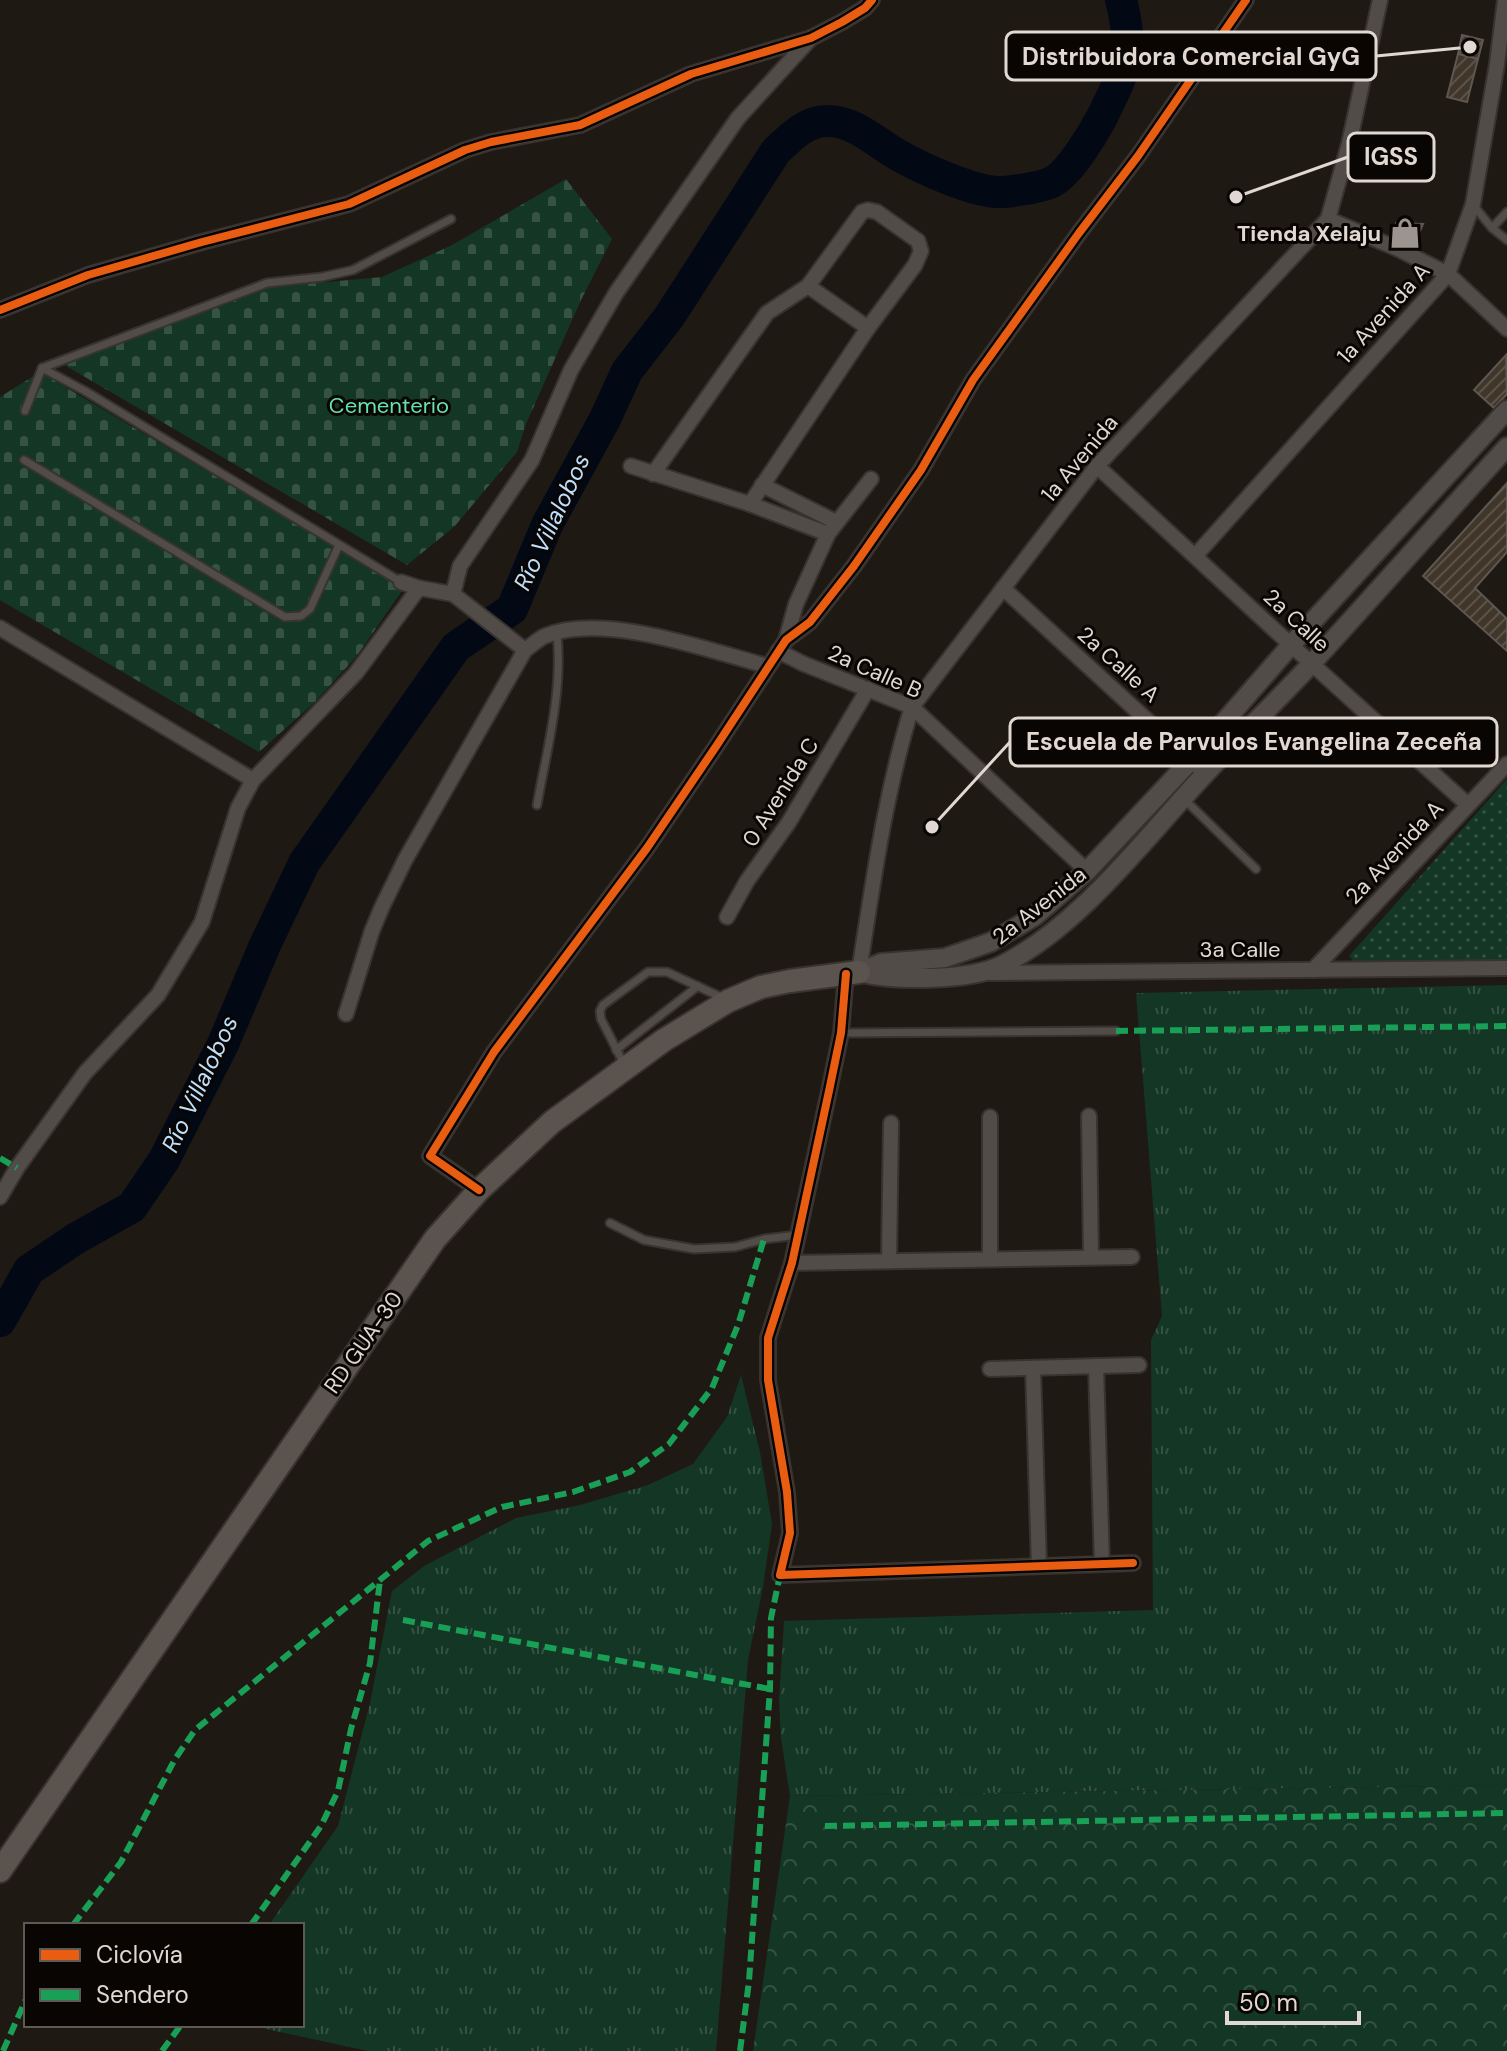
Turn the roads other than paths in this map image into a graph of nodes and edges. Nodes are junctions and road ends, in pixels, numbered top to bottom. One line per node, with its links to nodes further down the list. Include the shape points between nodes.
1 (872, 0): 5 (street)
2 (1246, 0): 38 (street, via 973,380 921,470 854,566 810,622)
3 (1380, 0): 10 (street, 1a Avenida)
4 (1505, 0): 6 (street, 1a Avenida A)
5 (811, 38): 15 (street, via 691,74 580,125 465,150 349,204 88,275); 35 (street, via 738,118 616,293 571,370 532,460 460,566)
6 (1502, 68): 7 (street, 1a Avenida A)
7 (1473, 204): 11 (lane); 13 (street, 1a Avenida A)
8 (1507, 212): 11 (lane)
9 (451, 219): 18 (lane, via 353,270 267,283)
10 (1328, 219): 13 (street); 24 (street, 1a Avenida)
11 (1492, 228): 12 (lane)
12 (1507, 240)
13 (1448, 274): 17 (street); 31 (street, 1a Avenida A)
14 (808, 286): 16 (street); 16 (street, via 862,212 877,212 918,241 921,251); 25 (street, via 767,313)
15 (0, 310)
16 (868, 328): 27 (street)
17 (1507, 329)
18 (42, 368): 20 (lane); 30 (lane)
19 (1507, 410): 39 (street, 2a Avenida)
20 (25, 411)
21 (1507, 447): 41 (street, 2a Avenida)
22 (24, 460): 30 (lane, via 285,617 310,609)
23 (631, 466): 25 (street)
24 (1097, 466): 31 (street, 2a Calle); 34 (street, 1a Avenida)
25 (653, 474): 28 (street)
26 (871, 479): 29 (street)
27 (762, 485): 28 (street); 29 (street)
28 (750, 504): 29 (street)
29 (832, 528): 38 (street)
30 (339, 545): 32 (lane)
31 (1196, 555): 39 (street, 2a Calle)
32 (401, 582): 33 (street)
33 (419, 588): 35 (street); 48 (street, via 356,673)
34 (1003, 588): 44 (street, 1a Avenida); 45 (street, 2a Calle A)
35 (456, 596): 40 (street)
36 (0, 628): 48 (street)
37 (557, 634): 40 (street, via 544,636); 42 (street, via 609,628); 50 (lane, via 556,697)
38 (782, 645): 42 (street); 43 (street, 2a Calle B, via 804,664)
39 (1291, 645): 41 (street, 2a Calle); 45 (street, 2a Avenida)
40 (525, 650): 62 (street, via 387,895)
41 (1312, 663): 47 (street, 2a Avenida); 51 (street, 2a Calle)
42 (767, 666): 69 (street, via 647,848 494,1052 430,1156)
43 (868, 689): 44 (street, 2a Calle B); 54 (street, 0 Avenida C)
44 (912, 707): 53 (street, 2a Calle B); 58 (street, 1a Avenida)
45 (1191, 760): 47 (street, 2a Calle A); 53 (street, 2a Avenida)
46 (1507, 764): 51 (street, 2a Avenida A)
47 (1204, 774): 49 (street, 2a Avenida)
48 (253, 780): 70 (street, via 238,808 202,922 158,995 85,1073)
49 (1183, 798): 52 (lane); 59 (street, 2a Avenida, via 1102,887 1052,932 1000,966)
50 (537, 805)
51 (1468, 805): 57 (street, 2a Avenida A)
52 (1256, 869)
53 (1087, 871): 55 (street, 2a Avenida, via 1035,916)
54 (727, 917)
55 (969, 951): 58 (street, 2a Avenida, via 881,963); 59 (street)
56 (1507, 968): 57 (street, 3a Calle)
57 (1313, 970): 59 (street, 3a Calle)
58 (852, 973): 59 (street, 2a Avenida, via 921,979); 61 (main road, RD GUA-30, via 761,987); 64 (street, 1a Avenida)
59 (974, 973)
60 (698, 986): 61 (lane); 65 (lane); 65 (lane, via 667,972 648,972 603,1005 601,1019)
61 (728, 1001): 65 (main road, RD GUA-30)
62 (346, 1014)
63 (1116, 1031): 64 (lane)
64 (841, 1033): 72 (street, 1a Avenida)
65 (621, 1059): 69 (main road, RD GUA-30)
66 (1089, 1116): 73 (street)
67 (990, 1117): 75 (street)
68 (891, 1123): 76 (street)
69 (479, 1190): 85 (main road, RD GUA-30, via 435,1239)
70 (0, 1197)
71 (610, 1223): 72 (lane, via 644,1240 694,1249)
72 (798, 1235): 77 (street, 1a Avenida)
73 (1091, 1257): 74 (street); 75 (street)
74 (1132, 1257)
75 (990, 1259): 76 (street)
76 (889, 1261): 77 (street)
77 (792, 1263): 84 (street, 1a Avenida, via 768,1338 768,1380 790,1533 780,1575)
78 (1139, 1365): 79 (street)
79 (1096, 1366): 80 (street); 83 (street)
80 (1033, 1368): 81 (street); 84 (street)
81 (990, 1369)
82 (1133, 1563): 83 (street)
83 (1102, 1564): 84 (street)
84 (1039, 1566)
85 (0, 1871)

